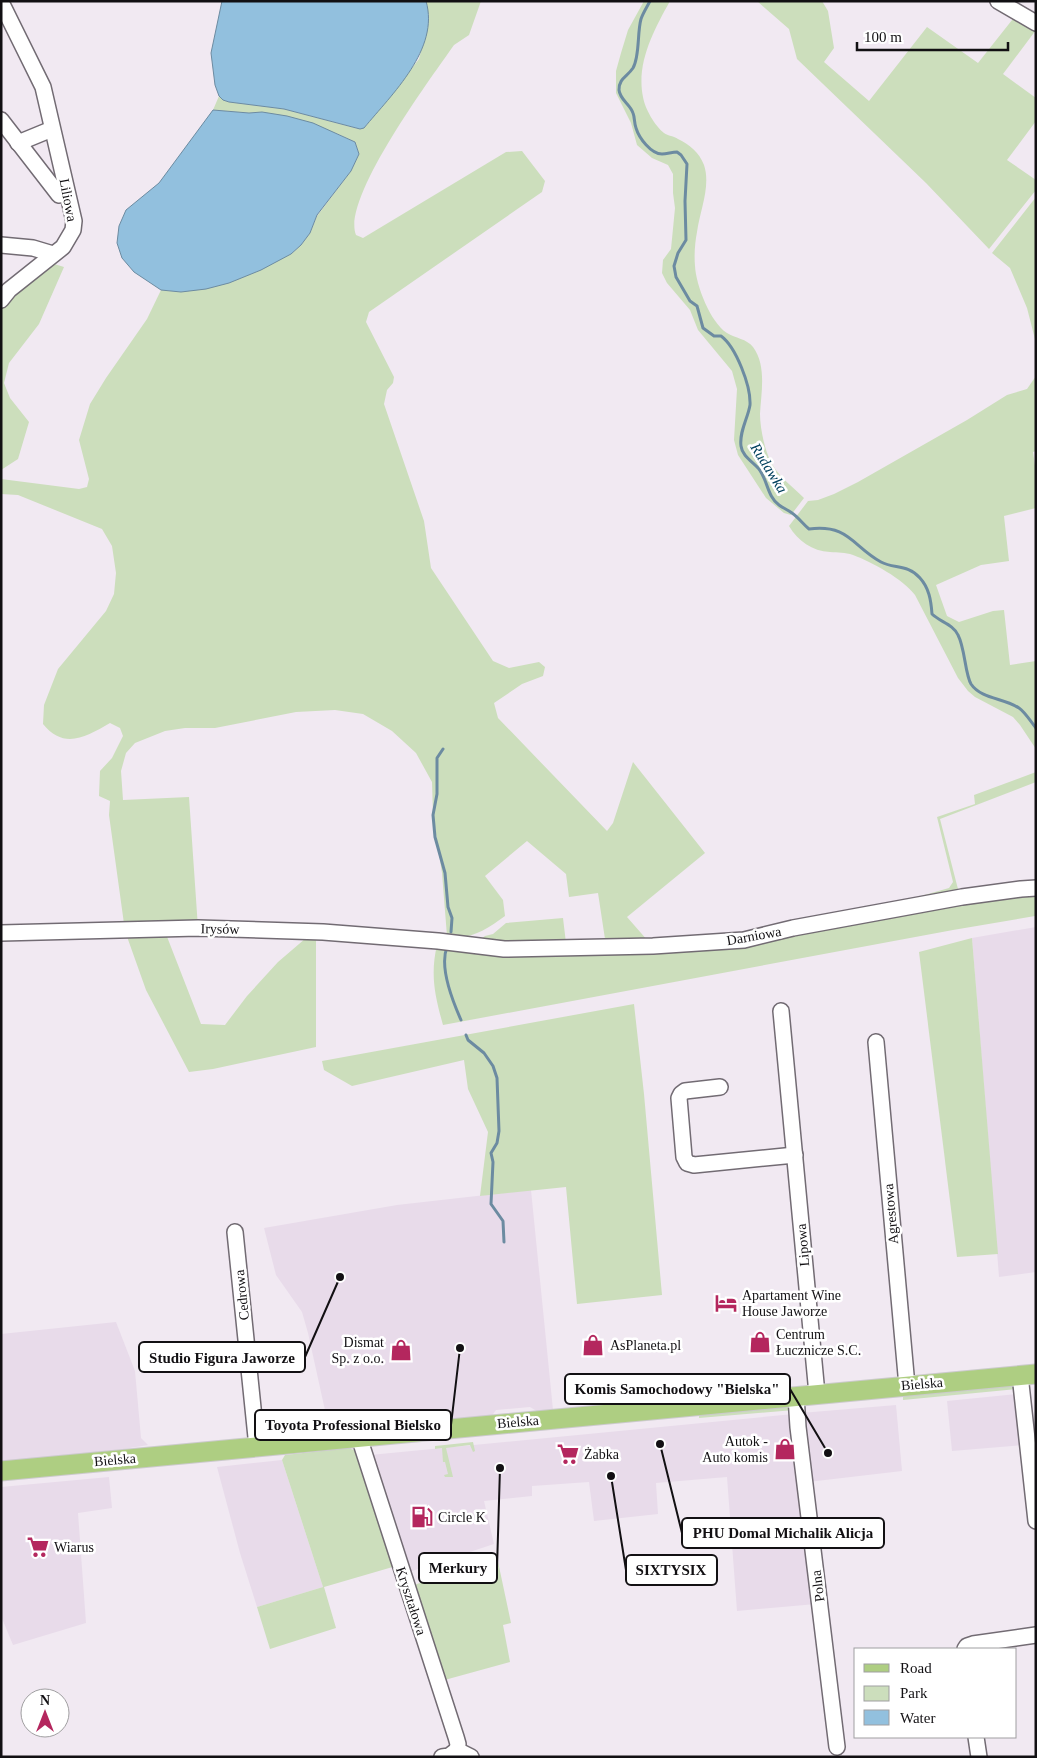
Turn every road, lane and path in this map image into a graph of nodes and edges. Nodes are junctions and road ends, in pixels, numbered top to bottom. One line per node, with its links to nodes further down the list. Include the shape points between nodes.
1 (998, 1): 3 (street)
2 (1, 2): 5 (street, Liliowa, via 43,87)
3 (1036, 23)
4 (1, 120): 6 (street, Liliowa)
5 (52, 129): 6 (street); 9 (street, Liliowa, via 74,221 70,237)
6 (18, 143): 7 (street, Liliowa)
7 (59, 195)
8 (1, 245): 9 (street, via 33,248)
9 (53, 254): 10 (street, Liliowa)
10 (1, 300)
11 (1036, 888): 13 (street, Darniowa, via 962,897 744,940 653,946 504,949)
12 (1, 933): 13 (street, Irysów, via 198,928 323,932)
13 (438, 941)
14 (781, 1011): 17 (street, Lipowa)
15 (876, 1042): 20 (street, Agrestowa)
16 (720, 1087): 17 (street, via 685,1092 679,1098 687,1163 694,1165)
17 (795, 1155): 21 (street, Lipowa)
18 (235, 1232): 24 (street, Cedrowa)
19 (1028, 1375): 20 (main road, Bielska); 26 (street)
20 (907, 1386): 21 (main road, Bielska)
21 (817, 1394): 22 (main road, Bielska)
22 (796, 1396): 23 (main road, Bielska); 30 (street, Polna)
23 (359, 1437): 24 (main road, Bielska); 31 (street, Kryształowa, via 458,1744)
24 (257, 1447): 25 (main road, Bielska)
25 (1, 1471)
26 (1036, 1521)
27 (1036, 1634): 28 (street)
28 (966, 1648)
29 (976, 1738): 33 (street)
30 (837, 1747)
31 (464, 1753): 32 (street)
32 (442, 1757)
33 (978, 1757)

